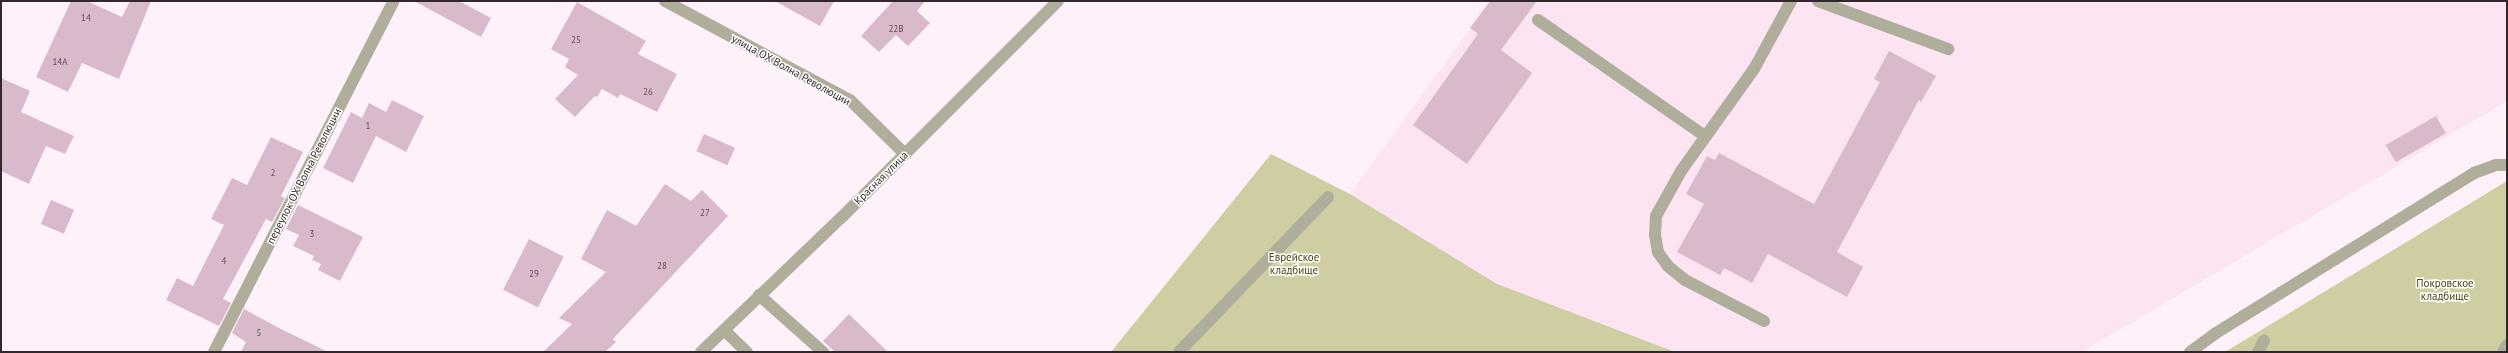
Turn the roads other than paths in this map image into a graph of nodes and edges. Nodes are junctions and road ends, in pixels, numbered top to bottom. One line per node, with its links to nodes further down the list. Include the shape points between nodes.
1 (394, 1): 17 (street, переулок ОХ Волна Революции)
2 (665, 1): 9 (street, улица ОХ Волна Революции, via 850,100)
3 (1058, 1): 9 (street, Красная улица)
4 (1791, 1): 8 (street, via 1754,69)
5 (1818, 1): 7 (street)
6 (1538, 20): 8 (street)
7 (1948, 49)
8 (1705, 136): 13 (street, via 1666,194 1656,216 1655,236 1658,252 1668,266 1685,280)
9 (905, 154): 12 (street, Красная улица)
10 (2507, 165): 22 (street, via 2496,165 2474,173 2216,333)
11 (1328, 197): 21 (street)
12 (759, 295): 14 (street, Красная улица); 20 (street)
13 (1764, 321)
14 (724, 330): 18 (street, Красная улица); 19 (street)
15 (2264, 340): 23 (street)
16 (2507, 345): 24 (street)
17 (214, 352)
18 (701, 352)
19 (747, 352)
20 (823, 352)
21 (1179, 352)
22 (2190, 352)
23 (2258, 352)
24 (2503, 352)

